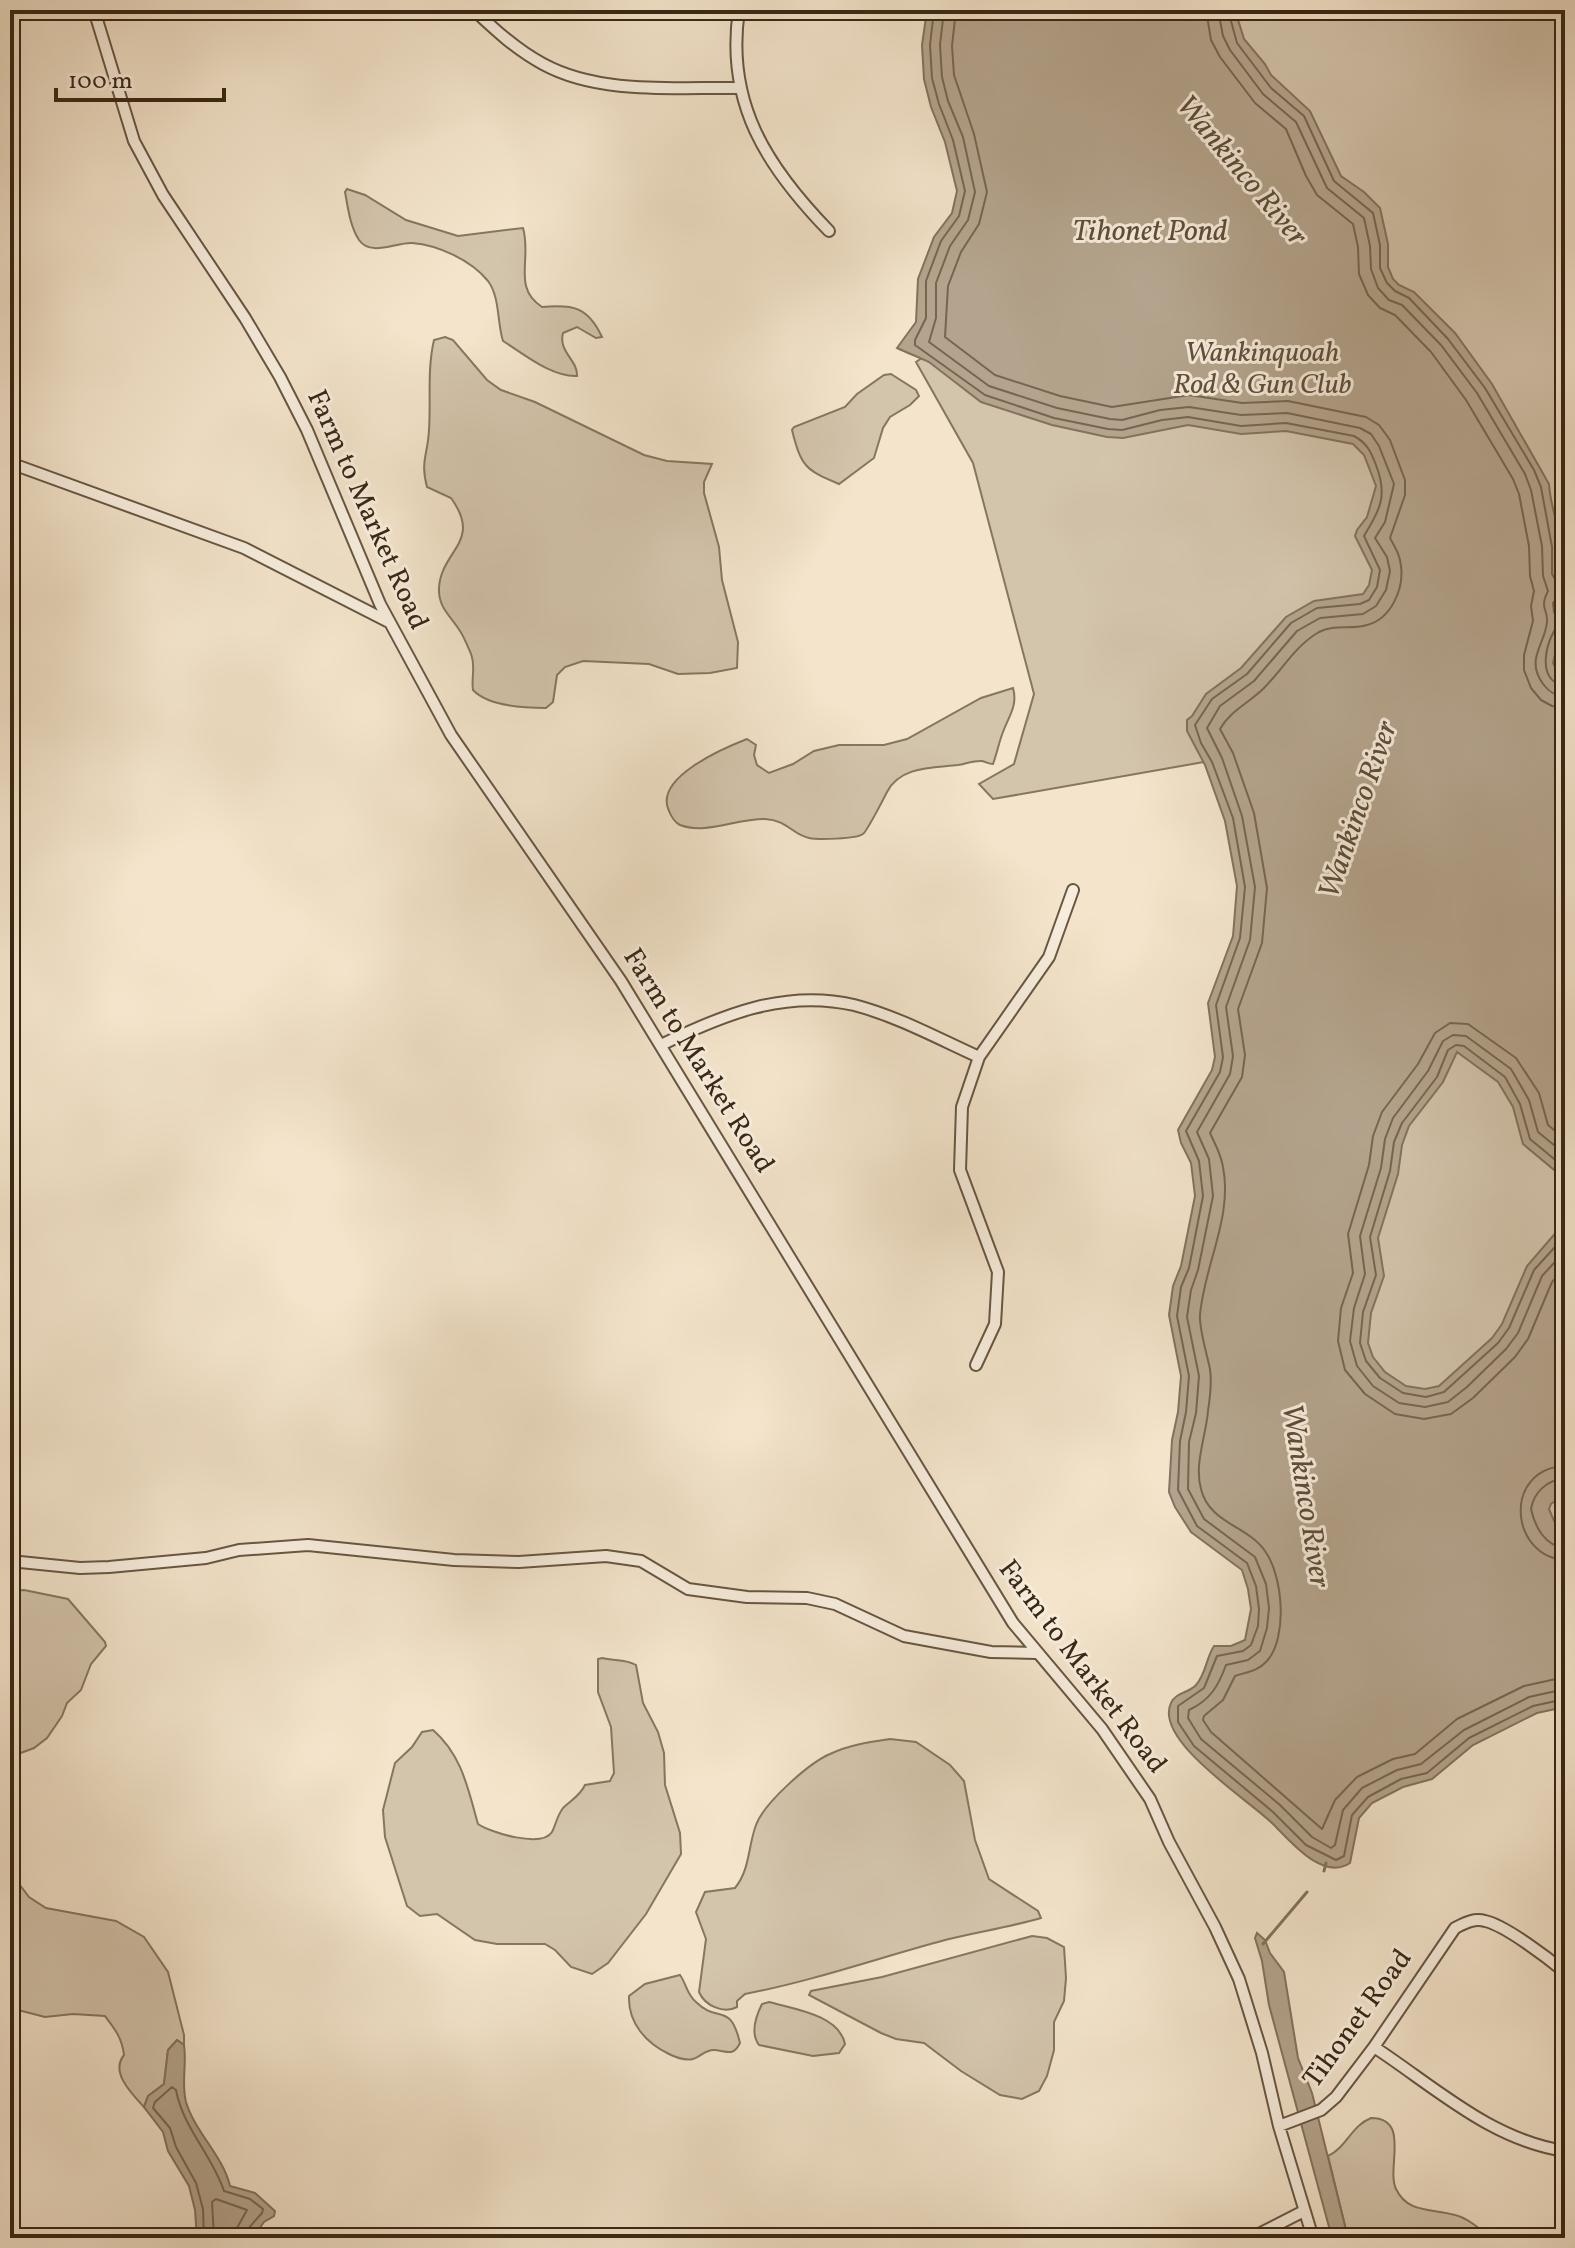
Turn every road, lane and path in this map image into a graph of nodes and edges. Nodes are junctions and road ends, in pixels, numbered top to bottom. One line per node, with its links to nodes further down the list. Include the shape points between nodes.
1 (94, 10): 7 (street, Farm to Market Road, via 134,141 280,377)
2 (474, 10): 4 (street, via 543,64 576,78 618,85)
3 (739, 10): 4 (street)
4 (739, 88): 5 (street, via 758,141)
5 (829, 231)
6 (10, 463): 7 (street, via 244,548)
7 (389, 622): 9 (street, Farm to Market Road, via 451,735 566,897)
8 (1073, 890): 10 (street, via 1049,957)
9 (661, 1045): 10 (street, via 752,1006 801,999 854,1005); 13 (street, Farm to Market Road, via 977,1568)
10 (979, 1057): 11 (street, via 962,1107 960,1170 998,1272 995,1324)
11 (976, 1365)
12 (10, 1561): 13 (street, via 109,1567 308,1545 454,1560 606,1556 641,1561 688,1589 807,1598 835,1604 904,1636 991,1652)
13 (1036, 1653): 16 (street, Farm to Market Road, via 1102,1729 1150,1799 1239,1979)
14 (1565, 1972): 15 (street, Tihonet Road, via 1488,1921 1467,1922 1446,1939)
15 (1374, 2047): 16 (street, Tihonet Road, via 1321,2110); 17 (street, via 1487,2124 1535,2146)
16 (1279, 2126): 18 (street)
17 (1565, 2151)
18 (1304, 2211): 19 (street); 20 (street)
19 (1251, 2238)
20 (1313, 2238)

